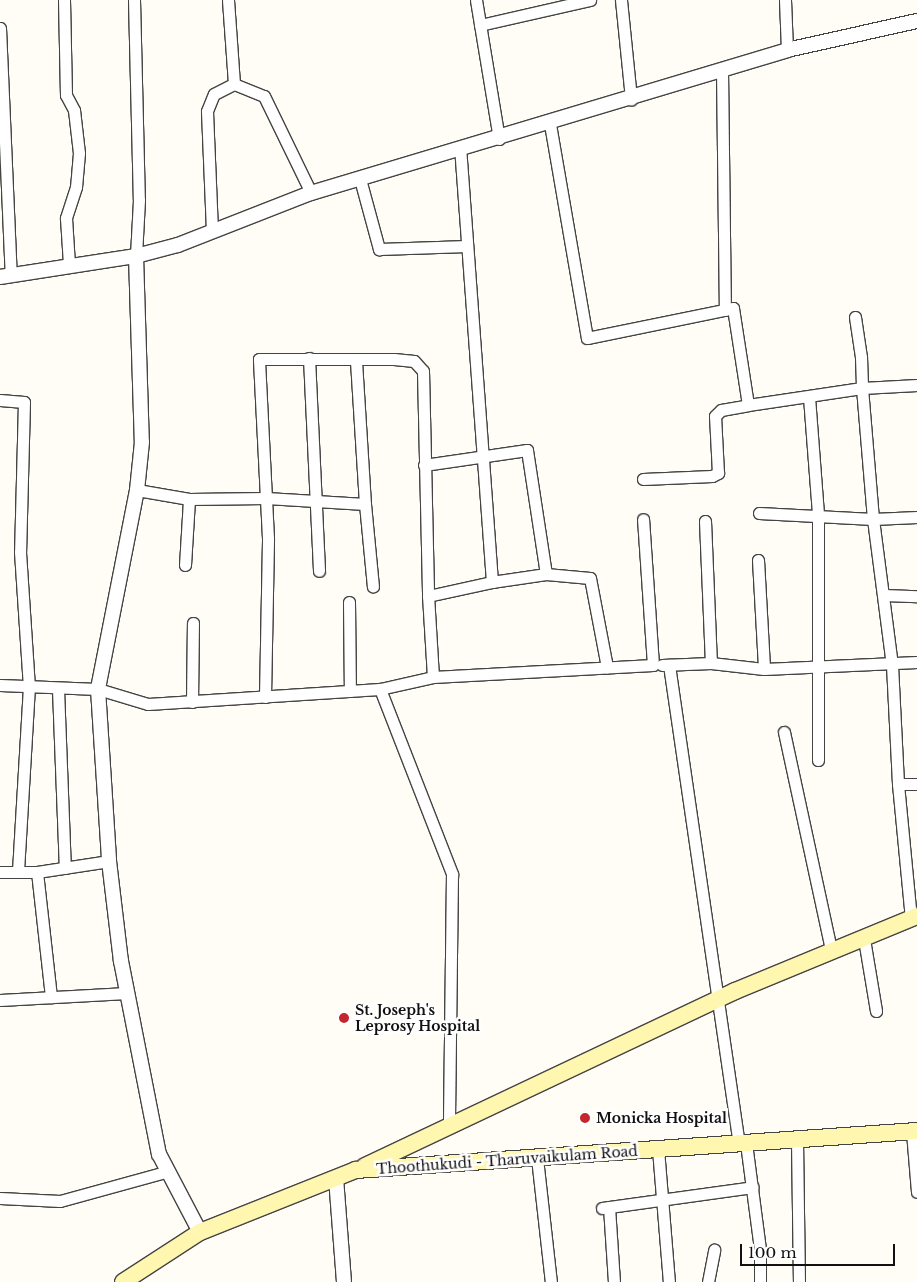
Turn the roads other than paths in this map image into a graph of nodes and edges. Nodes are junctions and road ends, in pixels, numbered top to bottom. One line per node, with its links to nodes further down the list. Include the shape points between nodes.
1 (64, 0): 24 (street, via 66,95 74,110 79,153 76,187 66,218)
2 (134, 0): 23 (street, via 139,200)
3 (228, 0): 13 (street)
4 (476, 0): 9 (street)
5 (590, 0): 9 (street)
6 (621, 0): 14 (street)
7 (785, 0): 11 (street)
8 (917, 21): 11 (street)
9 (480, 25): 16 (street)
10 (0, 28): 20 (street)
11 (787, 50): 12 (street)
12 (722, 70): 14 (street); 26 (street)
13 (234, 84): 19 (street, via 264,96); 21 (street, via 214,94 207,111)
14 (631, 99): 15 (street)
15 (550, 124): 16 (street); 26 (street, via 586,338)
16 (499, 139): 17 (street)
17 (460, 150): 18 (street); 22 (street)
18 (360, 179): 19 (street); 22 (street, via 379,249)
19 (311, 193): 21 (street)
20 (5, 197): 25 (street)
21 (212, 231): 23 (street, via 178,245)
22 (467, 246): 35 (street)
23 (136, 256): 24 (street); 38 (street, via 142,442)
24 (69, 265): 25 (street)
25 (5, 276)
26 (725, 310): 34 (street, via 733,308)
27 (855, 317): 31 (street)
28 (309, 358): 29 (street); 39 (street, via 259,359); 41 (street)
29 (356, 361): 36 (street, via 414,361 423,371); 42 (street)
30 (917, 385): 31 (street)
31 (862, 388): 32 (street); 47 (street)
32 (809, 397): 34 (street); 44 (street)
33 (0, 400): 70 (street, via 24,402 20,552)
34 (748, 405): 37 (street, via 720,410 715,416 718,473 712,476)
35 (482, 456): 36 (street); 52 (street, via 527,450); 53 (street)
36 (424, 465): 56 (street)
37 (643, 479)
38 (137, 490): 40 (street); 71 (street)
39 (266, 498): 40 (street); 41 (street); 75 (street)
40 (189, 499): 50 (street)
41 (315, 500): 42 (street); 51 (street)
42 (365, 504): 54 (street)
43 (759, 513): 44 (street)
44 (818, 515): 47 (street); 64 (street)
45 (917, 517): 47 (street)
46 (643, 519): 62 (street)
47 (873, 519): 55 (street)
48 (705, 522): 61 (street)
49 (758, 560): 67 (street)
50 (185, 565)
51 (319, 571)
52 (546, 574): 53 (street); 66 (street, via 590,578)
53 (492, 582): 56 (street)
54 (373, 588)
55 (884, 595): 57 (street); 65 (street)
56 (428, 596): 68 (street)
57 (917, 596)
58 (349, 602): 74 (street)
59 (193, 623): 76 (street)
60 (917, 662): 65 (street)
61 (711, 663): 63 (street); 67 (street)
62 (653, 665): 63 (street); 66 (street)
63 (669, 665): 91 (street)
64 (819, 665): 65 (street); 67 (street); 78 (street)
65 (892, 666): 79 (street)
66 (608, 667): 68 (street)
67 (764, 669)
68 (433, 677): 72 (street)
69 (0, 685): 70 (street)
70 (29, 686): 73 (street); 83 (street)
71 (98, 689): 73 (street); 76 (street, via 148,704); 81 (street)
72 (380, 689): 74 (street); 94 (street, via 452,874)
73 (58, 690): 82 (street)
74 (350, 691): 75 (street)
75 (265, 696): 76 (street)
76 (192, 702)
77 (784, 732): 88 (street)
78 (818, 760)
79 (898, 784): 80 (street); 86 (street)
80 (917, 784)
81 (109, 861): 82 (street); 89 (street)
82 (65, 868): 85 (street)
83 (18, 871): 84 (street); 85 (street)
84 (0, 872)
85 (37, 872): 90 (street)
86 (914, 917): 87 (main road)
87 (864, 939): 88 (main road); 93 (street)
88 (831, 950): 91 (main road)
89 (127, 993): 90 (street); 101 (street, via 160,1154)
90 (51, 998): 92 (street)
91 (720, 998): 94 (main road); 97 (street)
92 (0, 1000)
93 (876, 1011)
94 (449, 1126): 100 (main road)
95 (915, 1131): 96 (main road, Thoothukudi - Tharuvaikulam Road); 104 (street)
96 (797, 1140): 97 (main road, Thoothukudi - Tharuvaikulam Road); 116 (street)
97 (743, 1143): 98 (main road, Thoothukudi - Tharuvaikulam Road); 103 (street)
98 (658, 1150): 99 (main road, Thoothukudi - Tharuvaikulam Road); 106 (street)
99 (537, 1158): 100 (main road, Thoothukudi - Tharuvaikulam Road); 111 (street)
100 (356, 1170): 102 (main road, Thoothukudi - Tharuvaikulam Road)
101 (169, 1171): 105 (street, via 60,1200); 107 (street)
102 (336, 1178): 107 (main road, Thoothukudi - Tharuvaikulam Road); 110 (street)
103 (753, 1187): 106 (street); 115 (street)
104 (917, 1192)
105 (0, 1198)
106 (664, 1200): 112 (street, via 605,1207); 113 (street)
107 (200, 1232): 109 (main road, Thoothukudi - Tharuvaikulam Road)
108 (714, 1250): 114 (street)
109 (123, 1282)
110 (344, 1282)
111 (551, 1282)
112 (614, 1282)
113 (669, 1282)
114 (708, 1282)
115 (760, 1282)
116 (799, 1282)

